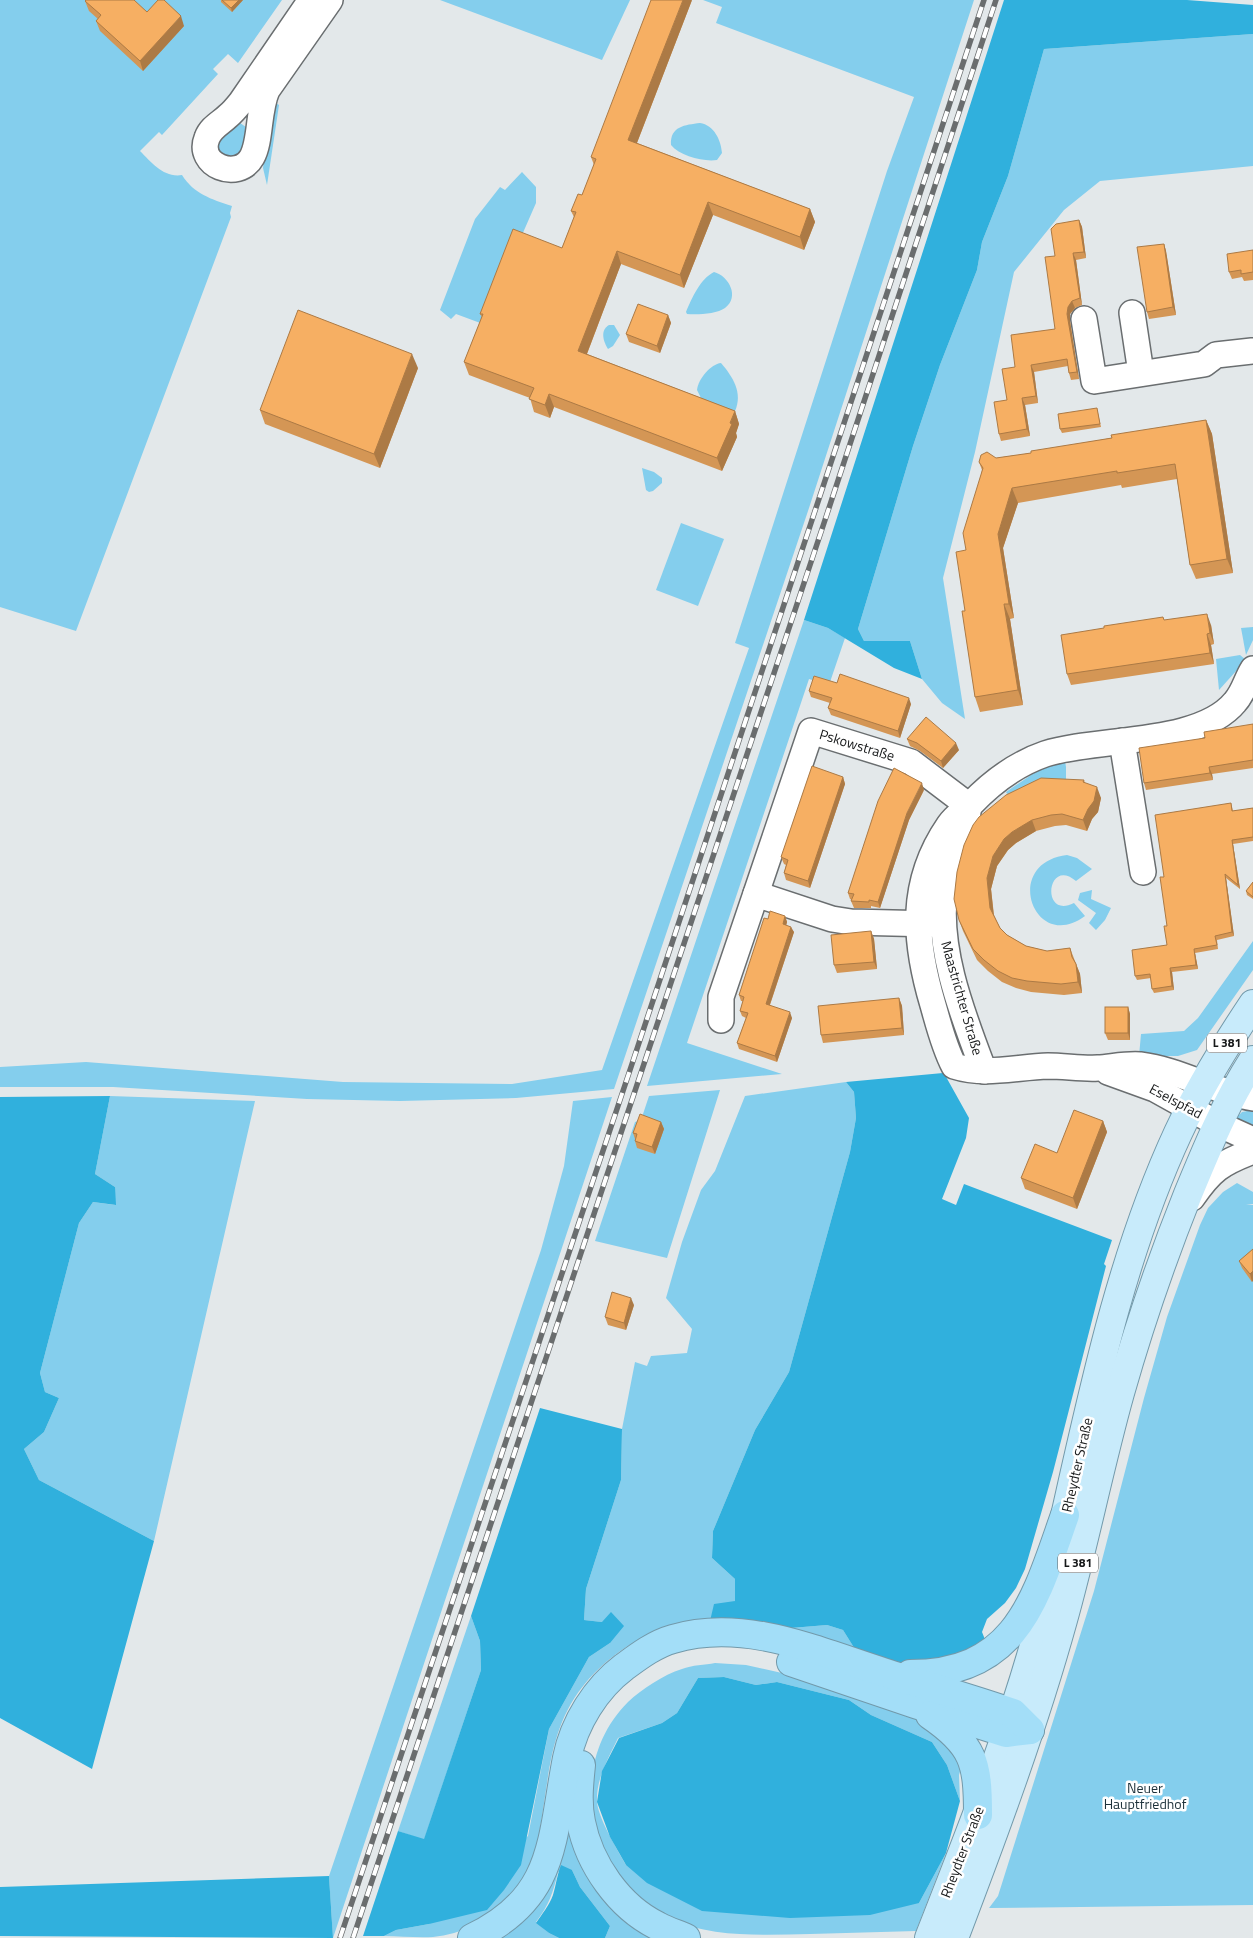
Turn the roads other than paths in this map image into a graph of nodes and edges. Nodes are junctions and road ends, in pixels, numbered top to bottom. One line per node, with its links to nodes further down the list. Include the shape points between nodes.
1 (311, 0): 2 (street, via 241,102 207,137 207,156 222,169 234,170 252,158 267,90)
2 (330, 0)
3 (1132, 313): 6 (street)
4 (1084, 319): 6 (street, via 1094,381)
5 (1253, 347): 6 (street, via 1216,355 1204,364)
6 (1141, 373)
7 (1250, 685): 8 (street, via 1217,716 1195,727)
8 (1122, 741): 9 (street, via 1062,749 1028,761 994,782); 10 (street)
9 (969, 806): 11 (street, Pskowstraße, via 911,762 811,731); 12 (street, Maastrichter Straße, via 964,831)
10 (1143, 872)
11 (756, 894): 12 (street, via 832,919); 14 (street, Pskowstraße, via 721,997)
12 (930, 924): 16 (street, Maastrichter Straße, via 920,949 924,972); 18 (street, Maastrichter Straße, via 948,958)
13 (1253, 1004): 19 (main road, Rheydter Straße / L 381)
14 (721, 1020)
15 (1253, 1060): 20 (main road, Rheydter Straße / L 381)
16 (954, 1066): 18 (street, Eselspfad)
17 (1096, 1068): 18 (street, Eselspfad, via 1048,1066); 19 (street, Eselspfad, via 1138,1065); 21 (street, Eselspfad, via 1155,1089)
18 (984, 1071)
19 (1203, 1083): 20 (street, Eselspfad); 21 (main road, Rheydter Straße / L 381)
20 (1243, 1097): 22 (main road, Rheydter Straße / L 381)
21 (1190, 1108): 22 (street, Eselspfad); 26 (main road, Rheydter Straße / L 381, via 1153,1194 1130,1260 1094,1389)
22 (1218, 1124): 23 (street, Eselspfad); 25 (main road, Rheydter Straße / L 381)
23 (1253, 1140)
24 (1253, 1152): 25 (street, via 1220,1166 1208,1175)
25 (1177, 1222): 29 (main road, Rheydter Straße / L 381, via 1156,1277 1120,1395 1063,1620)
26 (1065, 1515): 27 (highway, via 1030,1606 995,1649 967,1666 938,1674); 29 (main road, Rheydter Straße / L 381)
27 (885, 1672): 29 (highway); 31 (highway, via 798,1644 754,1634 701,1633 672,1639 642,1654 616,1673 594,1697 578,1727 568,1756 550,1851 538,1882 519,1906 494,1927)
28 (915, 1704): 29 (highway); 30 (highway, via 963,1742 976,1774); 32 (highway, via 794,1662 730,1648 674,1655 648,1667 624,1685 605,1705 591,1730 581,1759 578,1791 581,1822 591,1854 619,1895 657,1926)
29 (1016, 1725): 30 (main road, Rheydter Straße / L 381); 34 (main road, Rheydter Straße / L 381)
30 (978, 1814): 33 (main road, Rheydter Straße / L 381)
31 (472, 1938)
32 (686, 1938)
33 (929, 1938)
34 (954, 1938)

